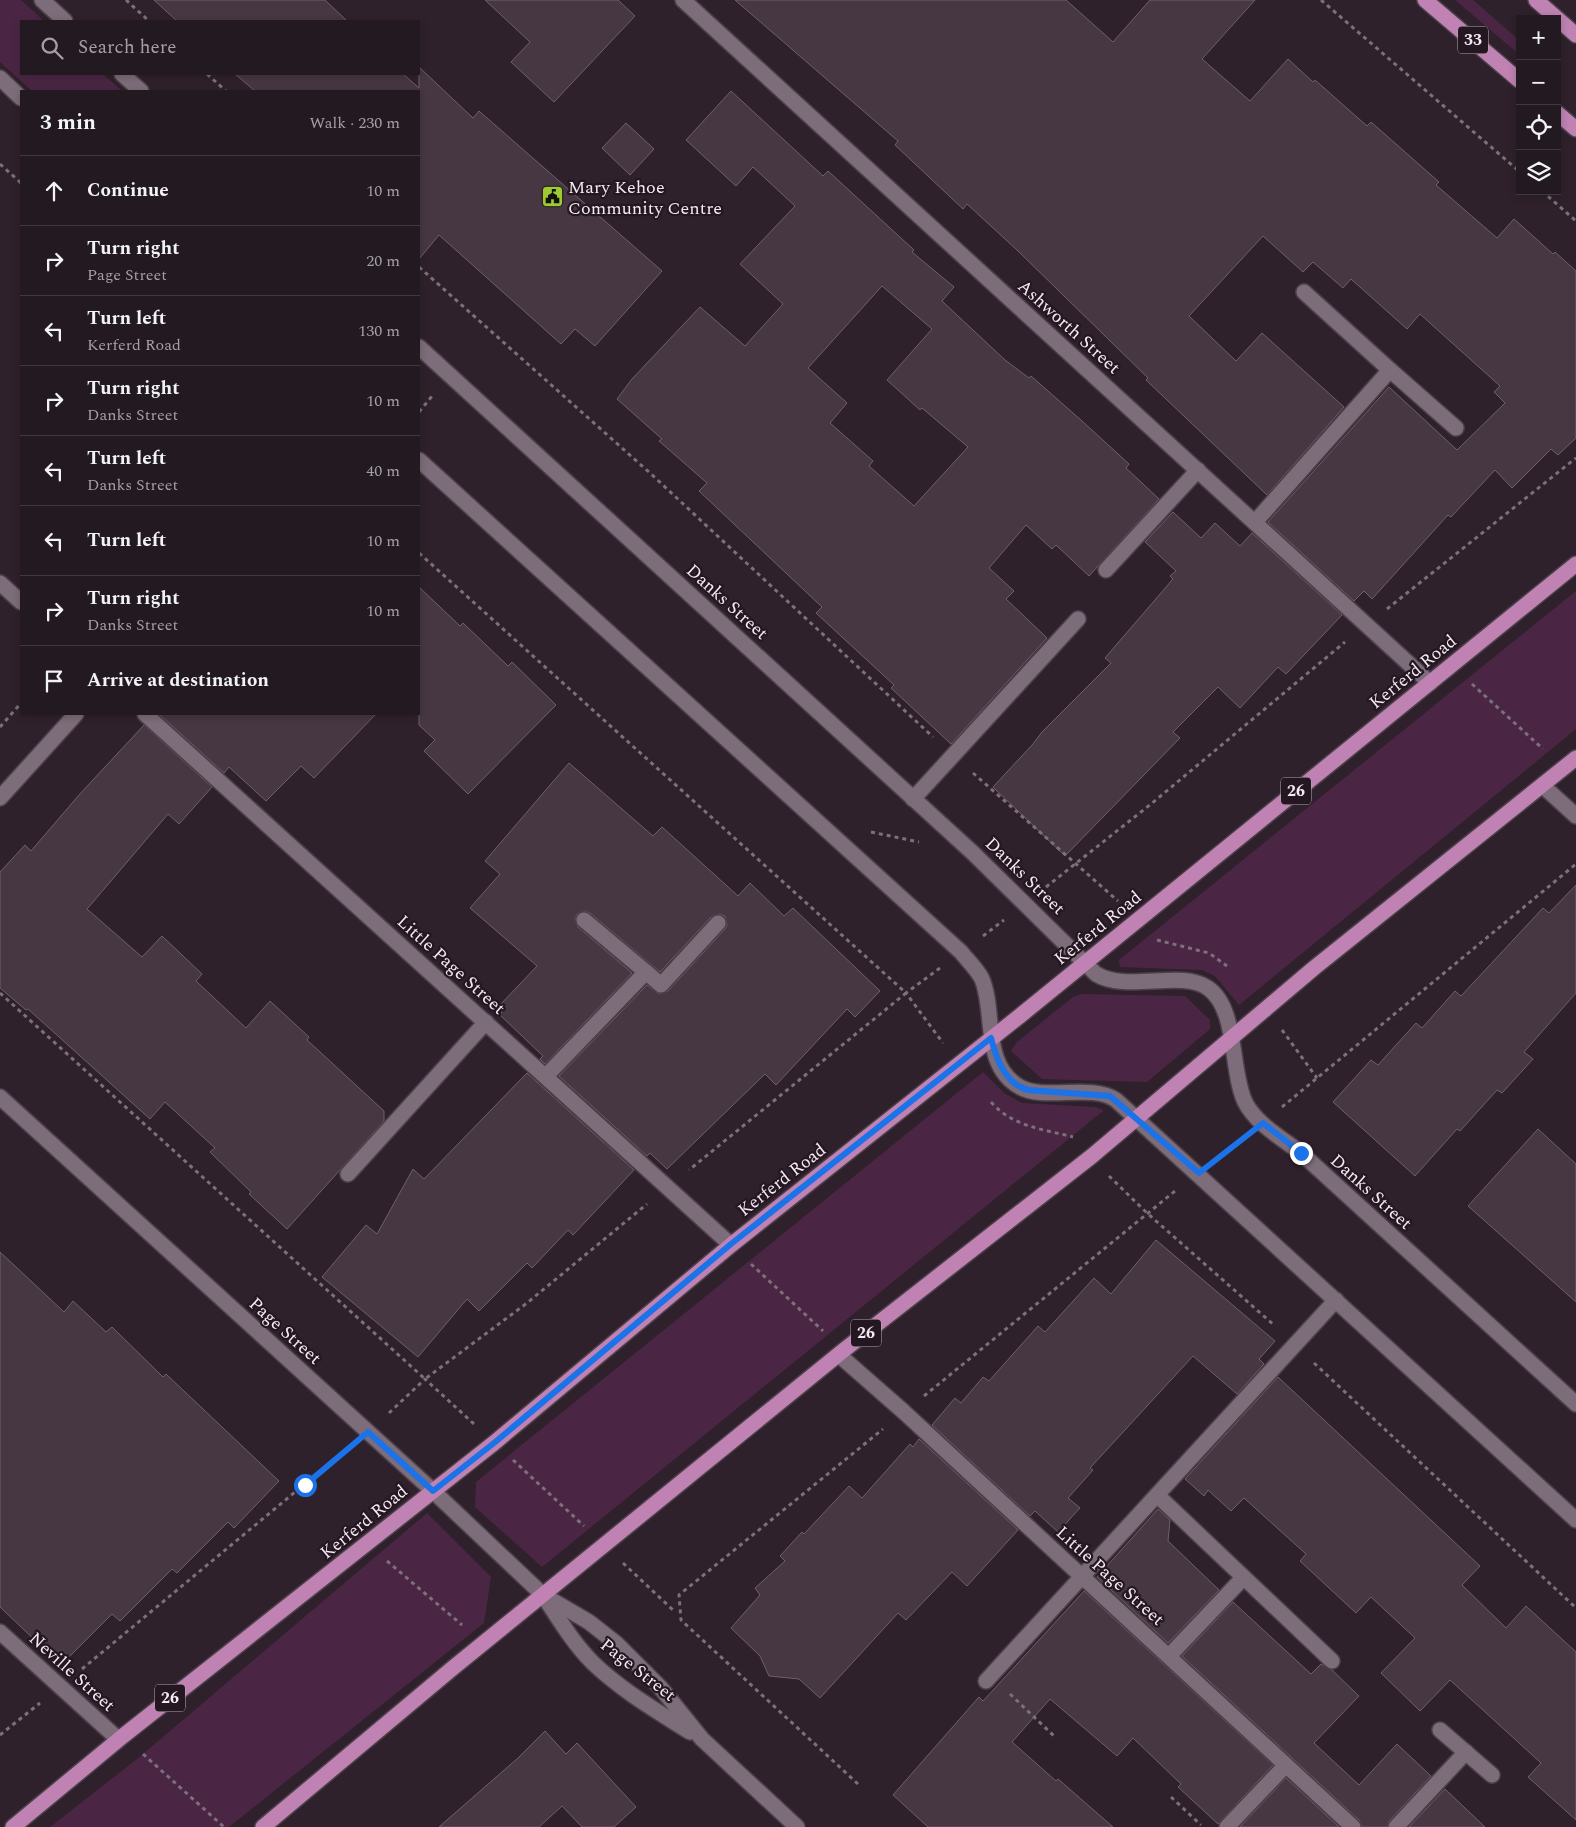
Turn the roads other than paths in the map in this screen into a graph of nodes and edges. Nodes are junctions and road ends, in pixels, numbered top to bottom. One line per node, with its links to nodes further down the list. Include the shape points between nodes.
1 (42, 0): 5 (street)
2 (682, 0): 19 (street, Ashworth Street)
3 (1425, 0): 9 (main road, 33)
4 (1536, 0): 6 (main road)
5 (64, 20)
6 (1576, 35)
7 (123, 75): 10 (street)
8 (0, 78): 11 (street)
9 (1516, 78)
10 (140, 90)
11 (20, 97)
12 (1561, 116): 13 (main road)
13 (1576, 129)
14 (1304, 292): 16 (street)
15 (420, 348): 32 (street, Danks Street)
16 (1390, 370): 17 (street); 20 (street)
17 (1456, 428)
18 (420, 461): 39 (street, via 961,952 982,979)
19 (1198, 470): 20 (street, Ashworth Street); 22 (street)
20 (1255, 522): 26 (street, Ashworth Street)
21 (1576, 564): 26 (main road, Kerferd Road / 26)
22 (1106, 570)
23 (0, 583): 24 (street)
24 (20, 601)
25 (1078, 619): 32 (street)
26 (1430, 683): 36 (main road, Kerferd Road / 26)
27 (75, 715): 31 (street)
28 (146, 715): 38 (street, Little Page Street)
29 (1576, 758): 30 (main road, 26)
30 (1543, 786): 33 (street); 40 (main road, 26)
31 (0, 798)
32 (914, 799): 36 (street, Danks Street)
33 (1576, 816)
34 (584, 920): 37 (street)
35 (718, 924): 37 (street, via 661,985)
36 (1085, 962): 39 (main road, Kerferd Road / 26); 40 (street, Danks Street, via 1096,974 1109,980 1189,982 1205,986 1223,1006)
37 (646, 972): 41 (street)
38 (486, 1022): 41 (street, Little Page Street); 44 (street)
39 (991, 1038): 43 (street, via 1000,1065 1021,1088 1107,1094); 45 (main road, Kerferd Road / 26)
40 (1230, 1038): 43 (main road, 26); 48 (street, Danks Street, via 1244,1100 1263,1123 1301,1153)
41 (546, 1076): 45 (street, Little Page Street)
42 (0, 1097): 49 (street, Page Street)
43 (1137, 1117): 46 (street); 47 (main road, 26, via 1092,1156)
44 (348, 1174)
45 (731, 1244): 49 (main road, Kerferd Road / 26)
46 (1336, 1300): 50 (street); 51 (street)
47 (841, 1352): 52 (street, Little Page Street); 54 (main road, 26)
48 (1576, 1404)
49 (433, 1491): 54 (street, Page Street); 60 (main road, Kerferd Road / 26)
50 (1157, 1495): 52 (street); 53 (street)
51 (1576, 1520)
52 (1083, 1577): 56 (street, Little Page Street); 58 (street)
53 (1243, 1578): 56 (street); 57 (street)
54 (543, 1595): 61 (street, Page Street, via 589,1622 617,1644 660,1687); 61 (street, Page Street, via 570,1636 594,1663 648,1705); 67 (main road, 26)
55 (0, 1632): 60 (street, Neville Street)
56 (1169, 1656): 63 (street, Little Page Street)
57 (1332, 1661)
58 (989, 1679)
59 (1440, 1730): 62 (street)
60 (118, 1739): 66 (main road, Kerferd Road / 26)
61 (702, 1739): 65 (street, Page Street)
62 (1466, 1752): 64 (street); 70 (street)
63 (1286, 1765): 68 (street); 69 (street, Little Page Street)
64 (1492, 1775)
65 (791, 1825)
66 (13, 1827)
67 (263, 1827)
68 (1227, 1827)
69 (1353, 1827)
70 (1396, 1827)

